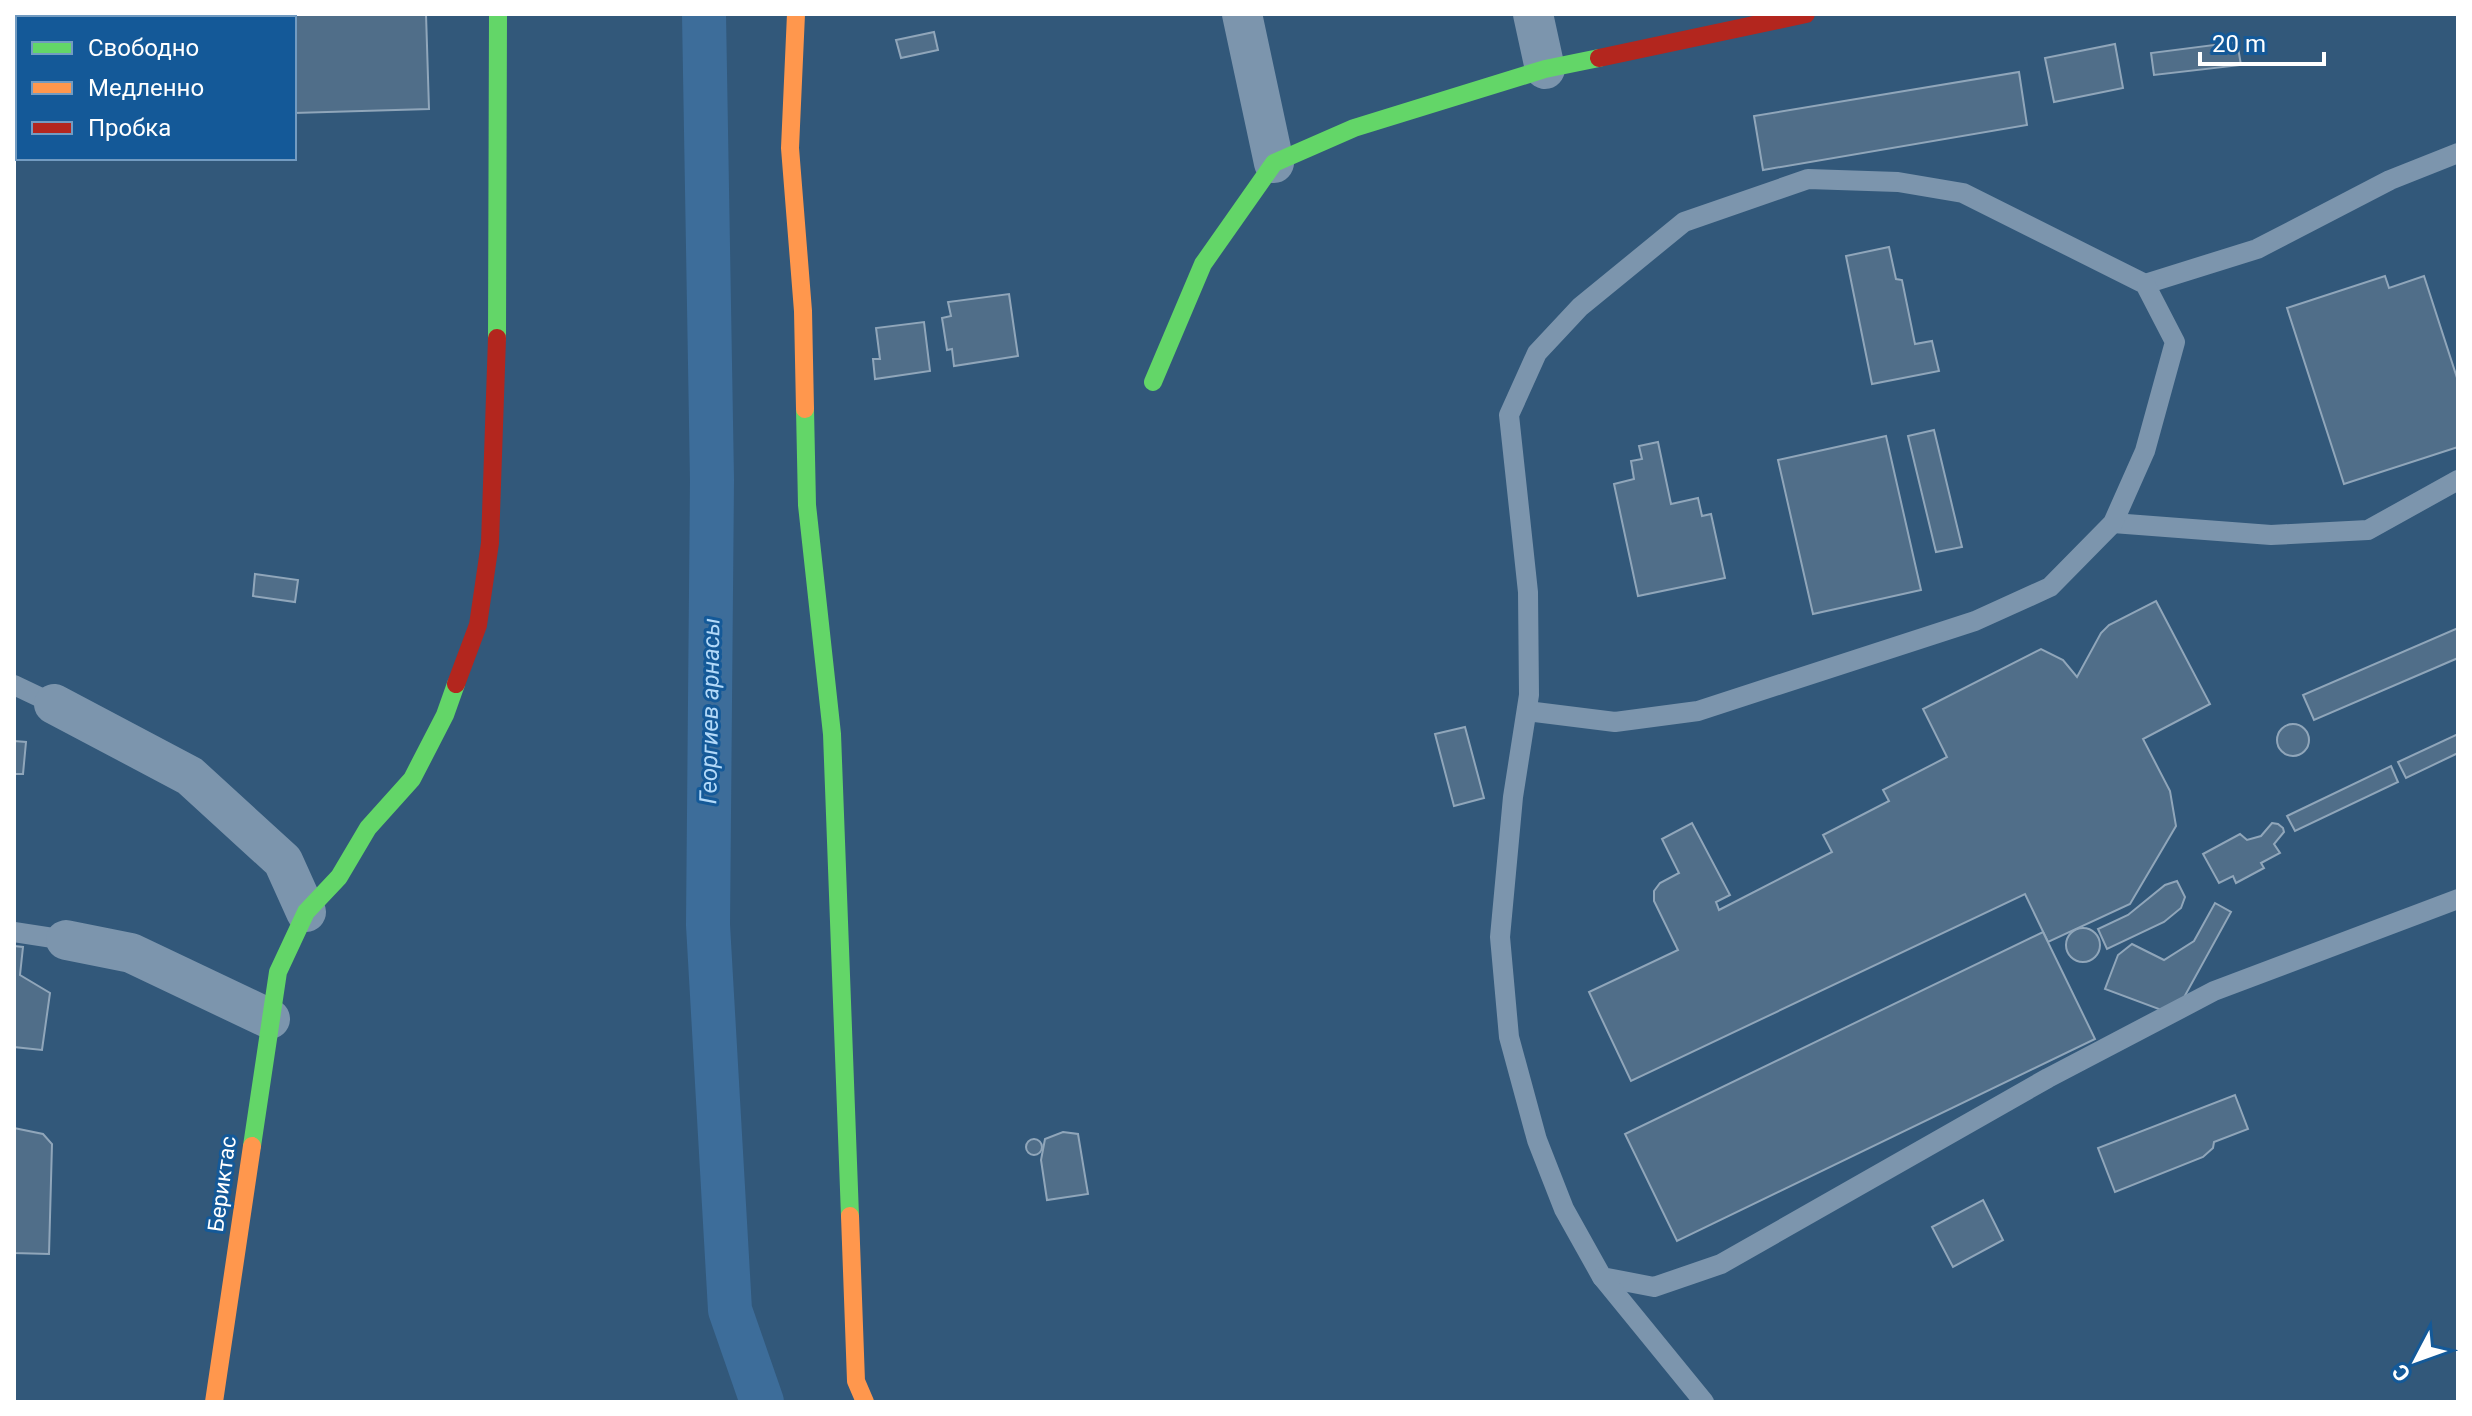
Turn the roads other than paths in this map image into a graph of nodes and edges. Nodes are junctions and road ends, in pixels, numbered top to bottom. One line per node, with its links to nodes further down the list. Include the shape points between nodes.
1 (498, 14): 17 (street, Бериктас, via 495,440 490,543 478,625 445,715 412,779)
2 (796, 14): 23 (street, via 790,148 803,311 807,505 832,734 855,1365)
3 (1242, 14): 8 (street)
4 (1533, 14): 6 (street)
5 (1806, 14): 6 (street)
6 (1545, 69): 8 (street, via 1354,128)
7 (2458, 153): 9 (lane, via 2390,180 2257,249)
8 (1274, 163): 10 (street, via 1203,264)
9 (2145, 284): 12 (lane, via 2175,342 2145,451); 15 (lane, via 1963,193 1898,182 1808,179 1684,222 1580,307 1537,353 1509,415 1528,592)
10 (1153, 382)
11 (2458, 480): 12 (lane, via 2368,530 2271,535)
12 (2113, 523): 15 (lane, via 2050,587 2013,604 1698,711 1615,722)
13 (14, 685): 14 (lane)
14 (54, 704): 17 (street, via 190,776 283,861)
15 (1527, 711): 21 (lane, via 1500,937 1509,1037 1558,1196)
16 (2458, 899): 21 (lane, via 2214,991 2048,1078 1721,1264 1654,1287)
17 (306, 912): 20 (street, Бериктас, via 278,972)
18 (14, 932): 19 (lane)
19 (66, 940): 20 (street, via 131,953)
20 (270, 1019): 22 (street, Бериктас)
21 (1602, 1277): 24 (lane)
22 (214, 1402)
23 (865, 1402)
24 (1704, 1402)

